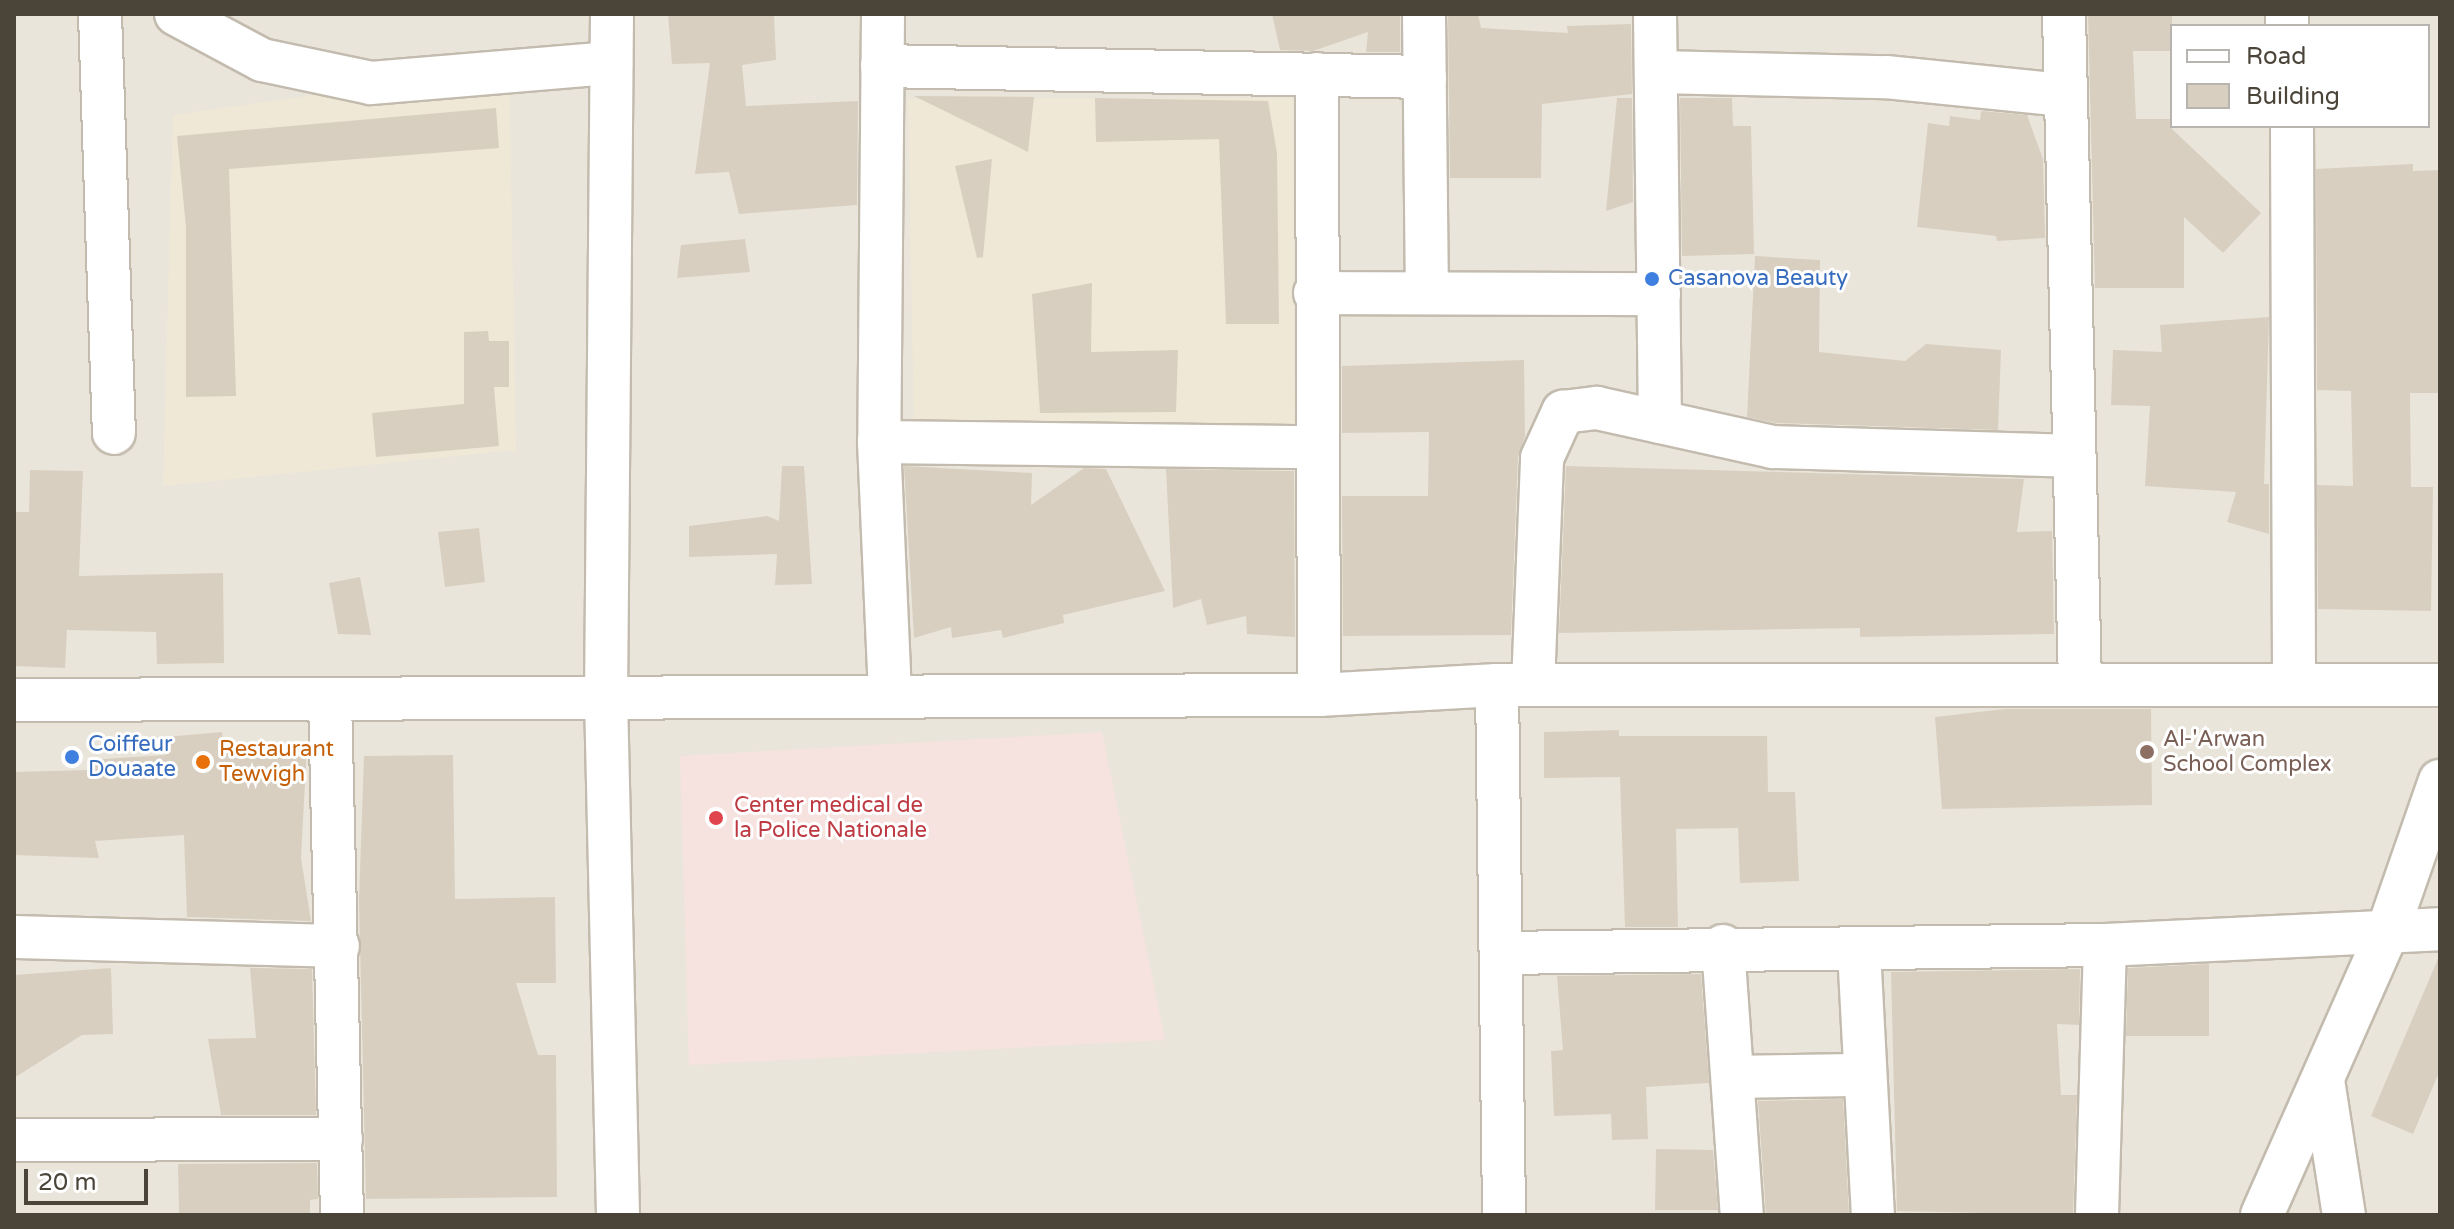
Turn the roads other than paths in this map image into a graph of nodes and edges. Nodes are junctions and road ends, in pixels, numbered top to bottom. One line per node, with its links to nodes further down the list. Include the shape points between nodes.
1 (100, 14): 19 (street)
2 (176, 14): 8 (street, via 262,60 371,83)
3 (612, 14): 8 (street)
4 (883, 14): 9 (street)
5 (1424, 14): 12 (street)
6 (1655, 14): 10 (street)
7 (2064, 14): 13 (street)
8 (611, 63): 29 (street)
9 (882, 66): 11 (street); 20 (street)
10 (1657, 72): 13 (street, via 1886,77); 17 (street)
11 (1317, 74): 12 (street); 15 (street)
12 (1425, 77): 16 (street)
13 (2064, 95): 22 (street)
14 (2292, 128): 24 (street)
15 (1315, 293): 16 (street); 21 (street)
16 (1427, 293): 17 (street)
17 (1659, 294): 18 (street)
18 (1660, 422): 22 (street, via 1773,447); 25 (street, via 1597,408 1563,412 1552,429 1542,458)
19 (114, 433)
20 (879, 442): 21 (street); 28 (street)
21 (1314, 447): 27 (street)
22 (2073, 456): 23 (street)
23 (2080, 682): 24 (street); 25 (street)
24 (2294, 683): 26 (street)
25 (1515, 685): 27 (street); 40 (street)
26 (2440, 685)
27 (1319, 695): 28 (street)
28 (890, 697): 29 (street)
29 (606, 698): 30 (street); 47 (street)
30 (330, 699): 31 (street); 37 (street)
31 (14, 700)
32 (2440, 781): 34 (street)
33 (2440, 929): 34 (street)
34 (2388, 930): 36 (street); 43 (street)
35 (14, 937): 37 (street)
36 (2105, 945): 39 (street); 51 (street)
37 (338, 946): 44 (street)
38 (1723, 946): 39 (street); 40 (street); 42 (street)
39 (1859, 950): 41 (street)
40 (1501, 953): 48 (street)
41 (1865, 1075): 42 (street); 50 (street)
42 (1734, 1077): 49 (street)
43 (2323, 1080): 52 (street); 53 (street)
44 (341, 1139): 45 (street); 46 (street)
45 (14, 1140)
46 (342, 1215)
47 (618, 1215)
48 (1504, 1215)
49 (1742, 1215)
50 (1873, 1215)
51 (2097, 1215)
52 (2262, 1215)
53 (2344, 1215)

